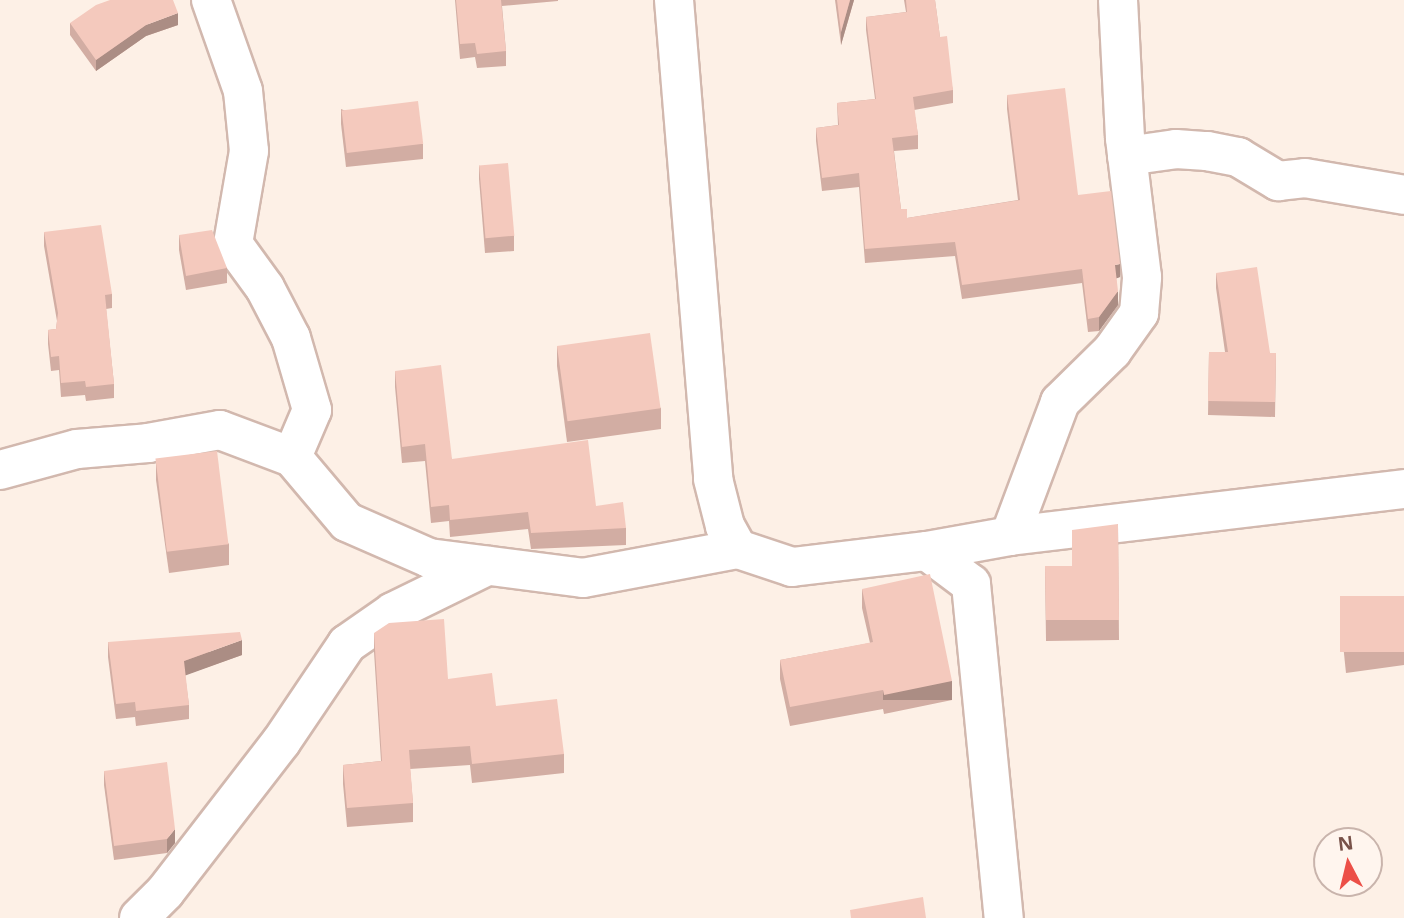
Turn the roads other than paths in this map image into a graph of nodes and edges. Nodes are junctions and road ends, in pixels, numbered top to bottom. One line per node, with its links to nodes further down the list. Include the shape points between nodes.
1 (211, 0): 6 (street, via 243,91 247,139 233,244 265,288 291,338 312,410)
2 (674, 0): 10 (street, via 713,479 725,526)
3 (1118, 0): 4 (street)
4 (1127, 156): 5 (street, via 1176,149 1207,151 1238,157 1278,181 1305,178); 9 (street, via 1142,277 1139,313 1111,351 1060,402)
5 (1404, 195)
6 (292, 457): 7 (street, via 220,430 76,449); 12 (street, via 347,522 429,558)
7 (0, 470)
8 (1404, 489): 9 (street)
9 (1010, 536): 11 (street)
10 (738, 549): 11 (street, via 792,567); 12 (street, via 583,578)
11 (927, 551): 14 (street, via 971,584)
12 (487, 566): 13 (street, via 393,612 346,644 273,752 165,892)
13 (139, 918)
14 (1004, 918)

